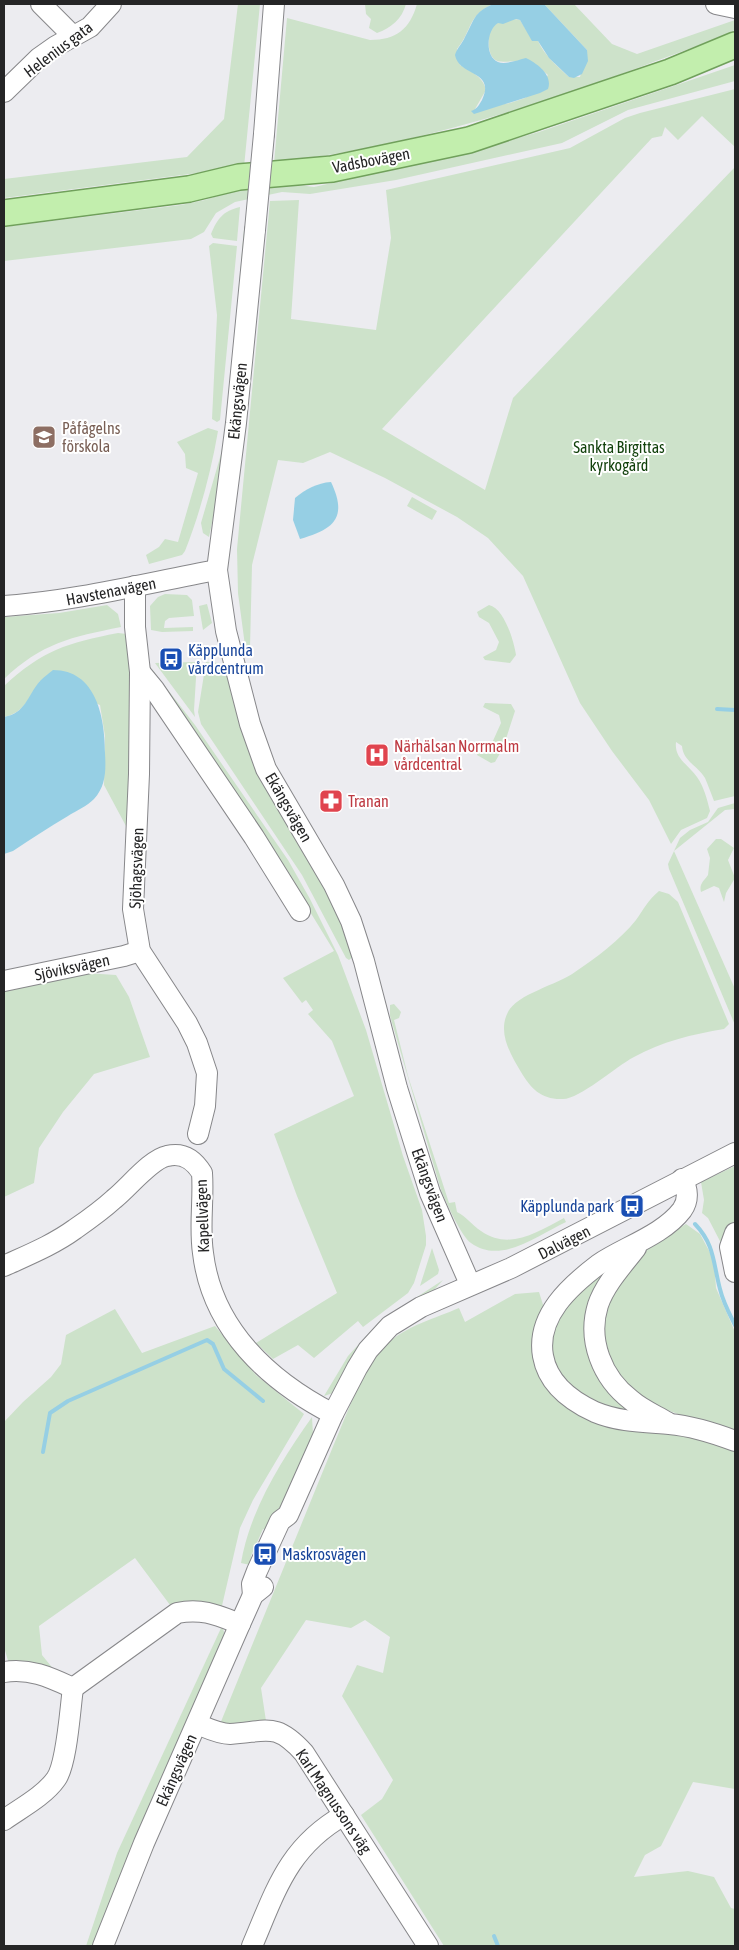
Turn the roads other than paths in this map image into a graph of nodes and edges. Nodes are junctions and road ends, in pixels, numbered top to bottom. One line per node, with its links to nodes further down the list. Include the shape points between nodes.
1 (41, 4): 6 (street)
2 (111, 4): 6 (street, Helenius gata, via 90,27)
3 (274, 4): 10 (street, Ekängsvägen, bridge, via 236,423)
4 (716, 4): 5 (street)
5 (735, 8)
6 (73, 36): 8 (street, Helenius gata, via 40,58)
7 (732, 49): 9 (main road, Vadsbovägen, via 469,140 332,169 239,177 189,189)
8 (4, 92)
9 (4, 213)
10 (217, 570): 11 (street, Havstenavägen); 24 (street, Ekängsvägen, via 226,631 250,724 266,768 351,920 396,1088 427,1184)
11 (135, 586): 12 (street, Havstenavägen, via 37,604); 13 (street, Sjöhagsvägen)
12 (4, 606)
13 (140, 672): 14 (street, via 254,837); 15 (street, Sjöhagsvägen, via 133,909)
14 (300, 911)
15 (140, 951): 16 (street, Sjöviksvägen); 17 (street, Sjöhagsvägen, via 187,1023 202,1056 207,1086)
16 (4, 981)
17 (198, 1134)
18 (735, 1152): 19 (street, Dalvägen)
19 (682, 1179): 21 (street, via 686,1187 685,1206); 24 (street, Dalvägen, via 511,1268)
20 (735, 1233): 23 (street, via 730,1247)
21 (641, 1241): 26 (street, via 598,1304 594,1329 596,1348 612,1383 631,1401); 26 (street, via 600,1264 568,1291 550,1313 543,1335 544,1362 551,1378 579,1405 613,1418)
22 (4, 1266): 25 (street, Kapellvägen, via 74,1230 114,1200 158,1160 175,1155 186,1157 197,1164 202,1173 203,1255 210,1283 227,1321 256,1360 291,1389)
23 (735, 1272)
24 (470, 1284): 25 (street, Ekängsvägen, via 390,1326 368,1350)
25 (333, 1414): 28 (street, Ekängsvägen, via 288,1515 290,1525 262,1589 253,1595)
26 (671, 1424): 27 (street, via 711,1432)
27 (735, 1441)
28 (240, 1624): 30 (street, via 209,1612 178,1613); 31 (street, Ekängsvägen)
29 (4, 1672): 30 (street, via 21,1669)
30 (73, 1688): 33 (street, via 61,1766 56,1779)
31 (197, 1724): 32 (street, Karl Magnussons väg, via 230,1734 265,1729 284,1735 304,1753); 34 (street, Ekängsvägen)
32 (344, 1815): 35 (street, via 319,1830 292,1858); 36 (street, Karl Magnussons väg)
33 (4, 1820)
34 (103, 1946)
35 (252, 1946)
36 (428, 1946)

